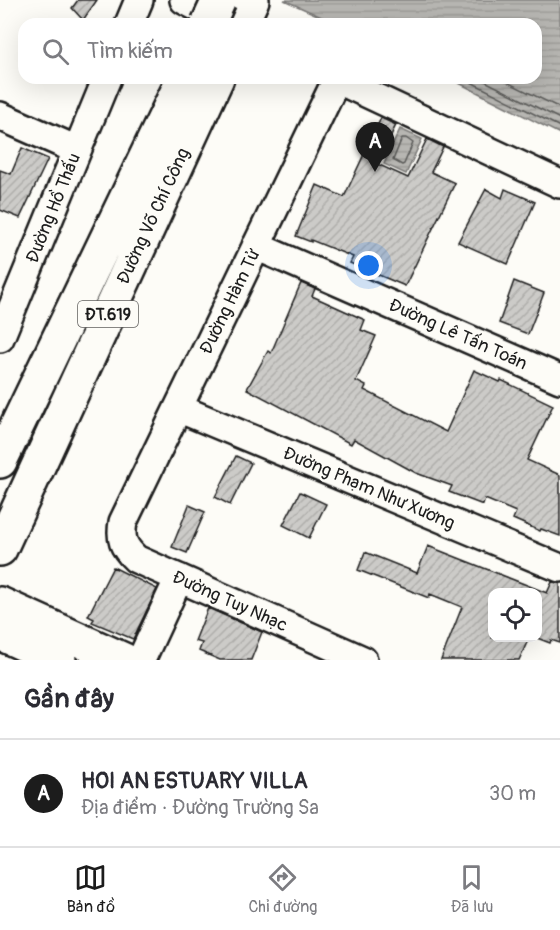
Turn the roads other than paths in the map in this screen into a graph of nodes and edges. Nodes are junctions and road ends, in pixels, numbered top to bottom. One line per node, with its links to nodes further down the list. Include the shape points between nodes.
1 (139, 0): 5 (street)
2 (184, 0): 7 (street)
3 (219, 0): 6 (main road, bridge)
4 (252, 0): 8 (main road)
5 (132, 18)
6 (211, 18)
7 (218, 18)
8 (244, 18)
9 (104, 84): 15 (street, Đường Hồ Thấu)
10 (181, 84): 22 (main road, Đường Võ Chí Công / ĐT.619)
11 (215, 84): 24 (main road, Đường Võ Chí Công / ĐT.619)
12 (334, 84): 17 (street, Đường Hàm Tử)
13 (347, 84): 16 (street)
14 (0, 116): 15 (street)
15 (77, 150): 18 (street, Đường Hồ Thấu)
16 (560, 184)
17 (256, 246): 20 (street, Đường Lê Tấn Toán); 21 (street, Đường Hàm Tử)
18 (8, 294): 19 (street, Đường Hồ Thấu)
19 (0, 338)
20 (560, 379)
21 (178, 408): 23 (street, Đường Hàm Tử); 25 (street, Đường Phạm Như Xương)
22 (0, 461)
23 (123, 522): 26 (street, Đường Tuy Nhạc, via 125,549 136,559)
24 (0, 549)
25 (560, 568)
26 (179, 578): 31 (street); 32 (street, Đường Tuy Nhạc)
27 (0, 604): 30 (main road)
28 (0, 633): 29 (main road)
29 (59, 660)
30 (124, 660)
31 (141, 660)
32 (363, 660)

